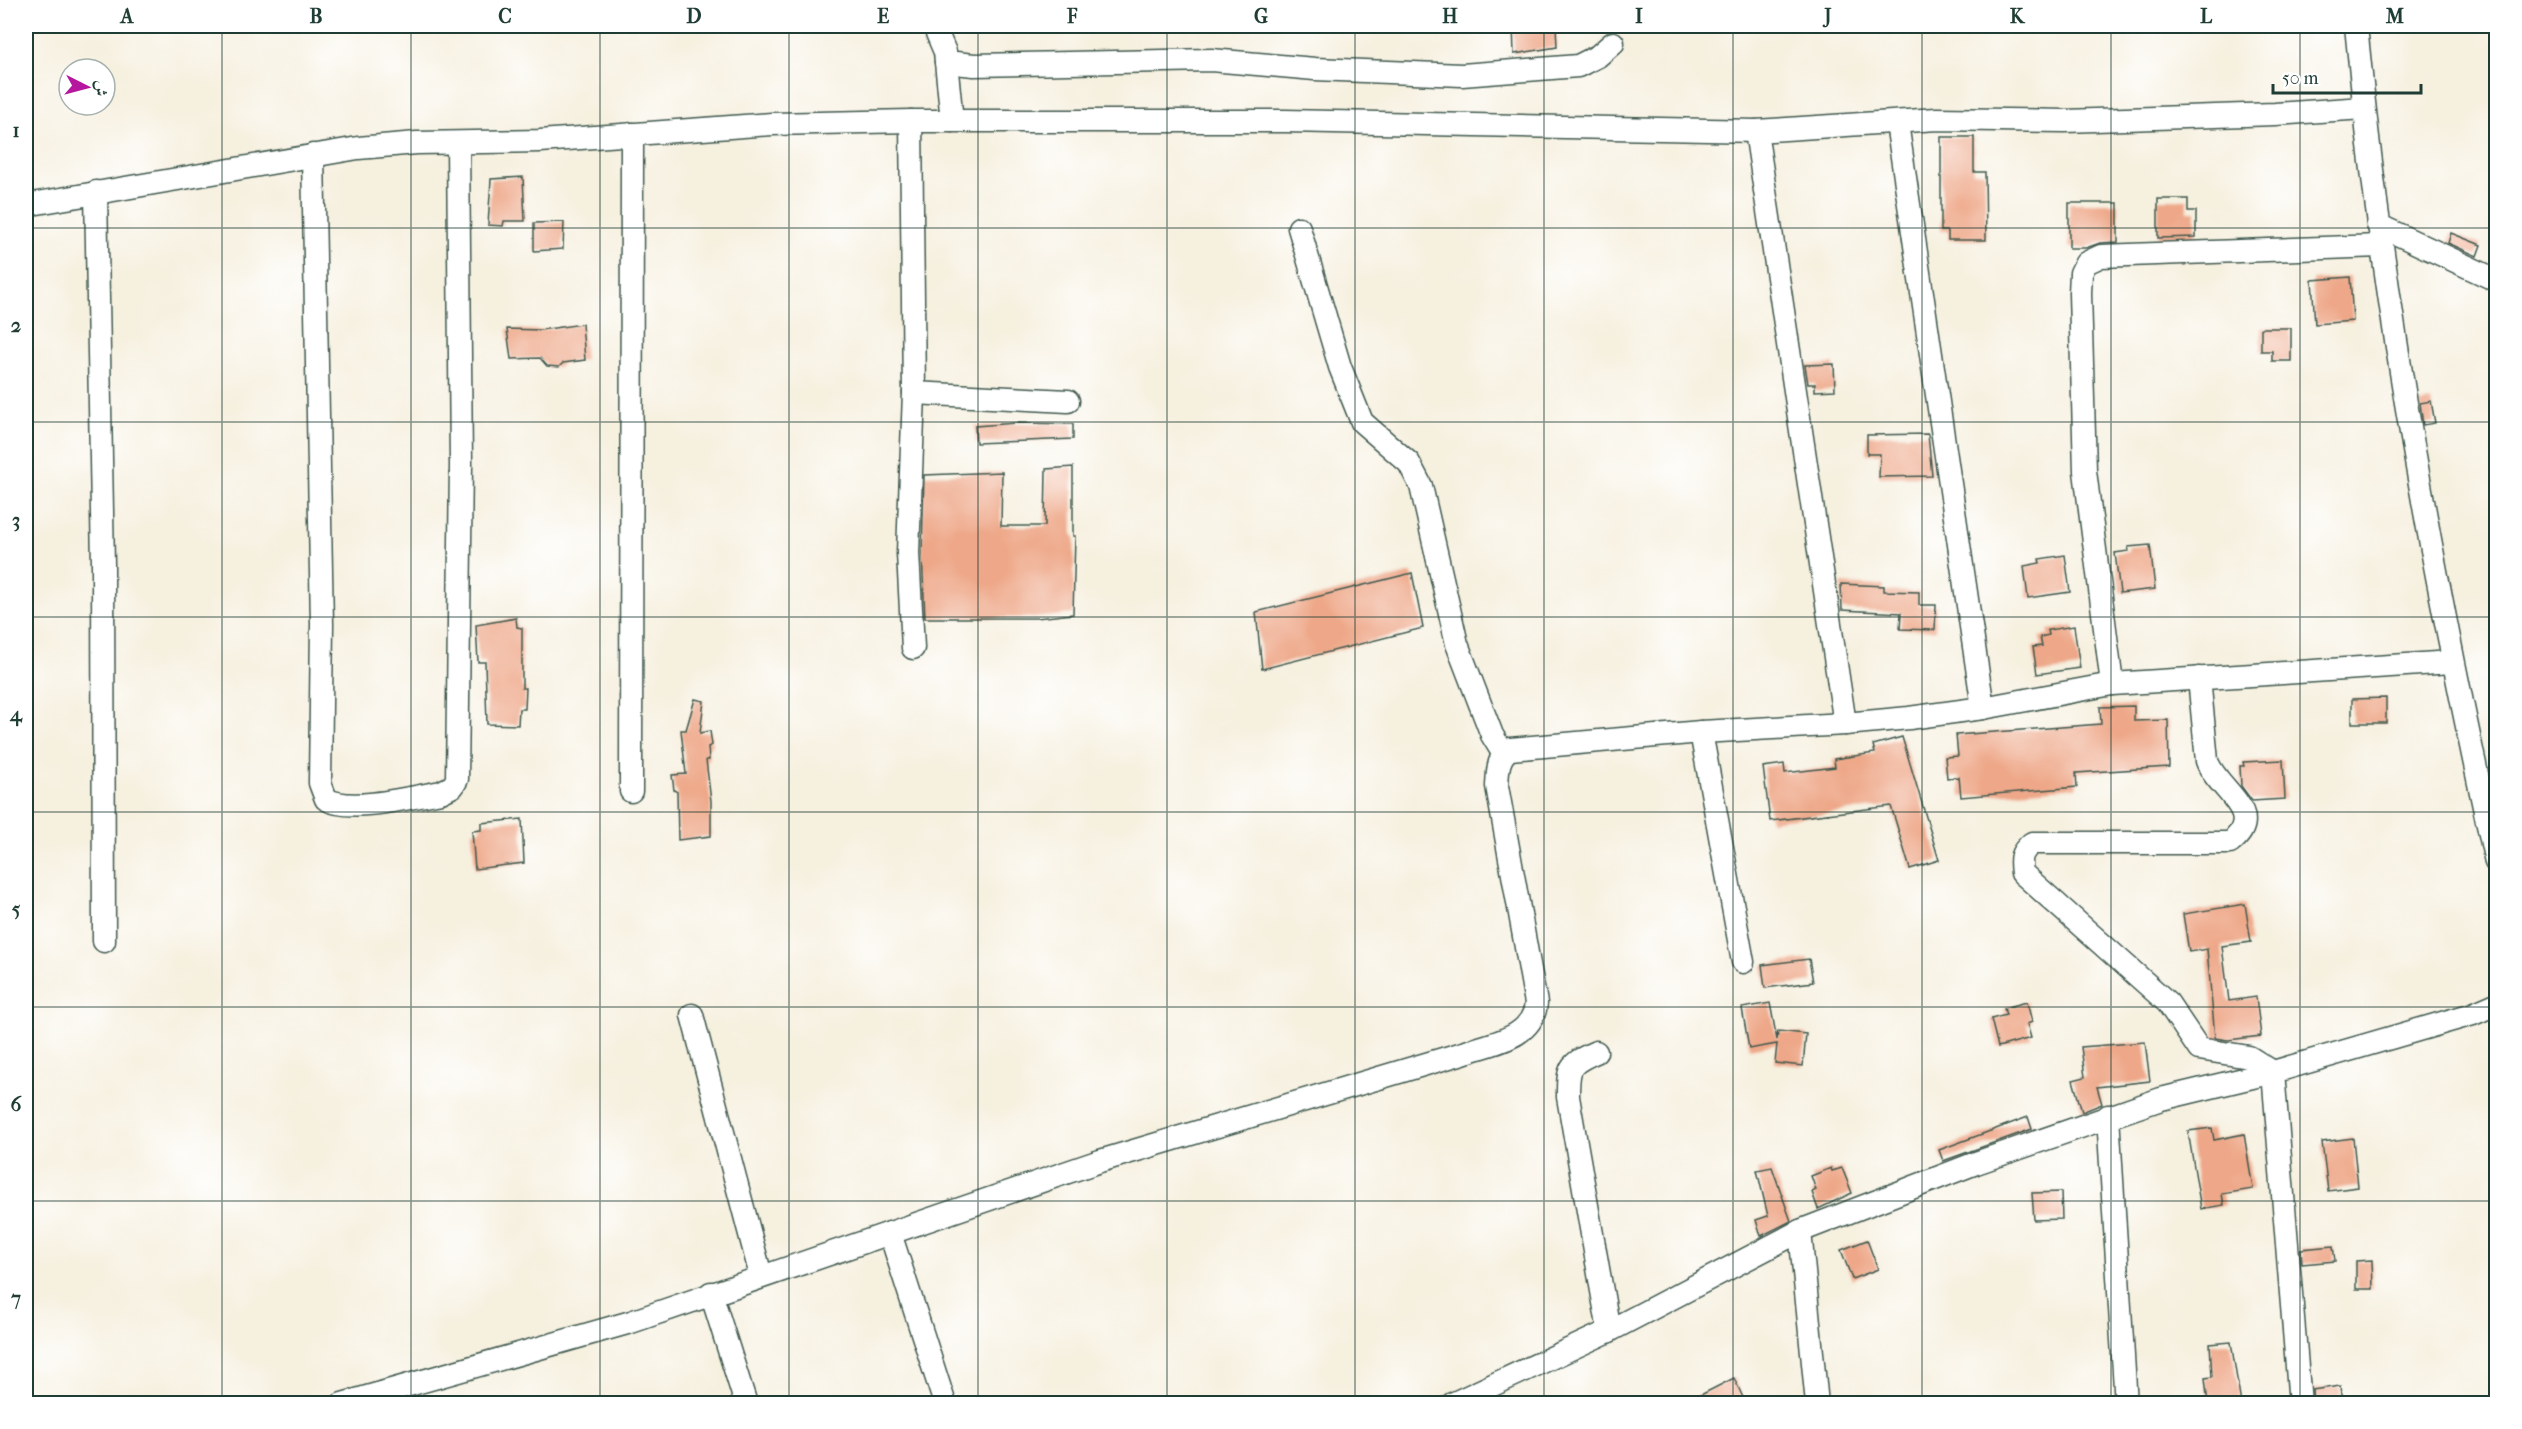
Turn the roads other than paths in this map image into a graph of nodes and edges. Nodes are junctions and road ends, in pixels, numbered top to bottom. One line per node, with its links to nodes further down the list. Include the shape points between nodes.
1 (934, 26): 4 (street)
2 (2356, 26): 5 (street)
3 (1613, 43): 4 (street, via 1578,66 1462,75 1211,60 974,65)
4 (946, 62): 7 (street)
5 (2364, 108): 8 (street, via 2065,121 1936,119); 16 (street)
6 (911, 121): 7 (street); 10 (street, via 772,124); 18 (street)
7 (952, 121): 9 (street, via 1388,122)
8 (1897, 123): 9 (street); 24 (street)
9 (1756, 131): 25 (street)
10 (633, 134): 11 (street); 28 (street)
11 (458, 143): 12 (street, via 417,142); 12 (street, via 457,779 441,792 355,804 326,799 320,783 322,624)
12 (313, 155): 13 (street)
13 (96, 192): 14 (street); 30 (street)
14 (26, 205)
15 (1299, 228): 27 (street, via 1340,367 1362,422 1409,463 1421,486 1457,644 1492,735)
16 (2379, 236): 17 (street); 21 (street); 23 (street, via 2101,256 2086,263 2080,293 2085,471)
17 (2496, 280)
18 (914, 393): 19 (street); 20 (street, via 908,553)
19 (1068, 401)
20 (913, 648)
21 (2452, 662): 22 (street); 29 (street)
22 (2199, 678): 23 (street); 35 (street, via 2206,760 2241,808 2245,818 2242,834 2230,843 2032,843 2020,858 2022,873 2168,1004 2199,1049 2249,1057)
23 (2112, 684): 24 (street)
24 (1983, 708): 25 (street)
25 (1845, 724): 26 (street)
26 (1701, 732): 27 (street, via 1517,747); 31 (street)
27 (1503, 753): 38 (street, via 1497,786 1536,1004 1535,1015 1521,1033 1100,1161)
28 (631, 792)
29 (2496, 862)
30 (104, 941)
31 (1743, 962)
32 (2496, 1004): 35 (street)
33 (692, 1015): 39 (street)
34 (1596, 1052): 41 (street, via 1577,1060 1569,1069 1568,1097)
35 (2273, 1072): 36 (street); 48 (street)
36 (2108, 1116): 37 (street); 47 (street)
37 (1800, 1231): 41 (street); 46 (street)
38 (890, 1233): 39 (street); 44 (street)
39 (761, 1276): 40 (street)
40 (711, 1293): 42 (street, via 610,1329); 43 (street)
41 (1609, 1331): 45 (street)
42 (342, 1404)
43 (746, 1404)
44 (945, 1404)
45 (1452, 1404)
46 (1817, 1404)
47 (2126, 1404)
48 (2300, 1404)

